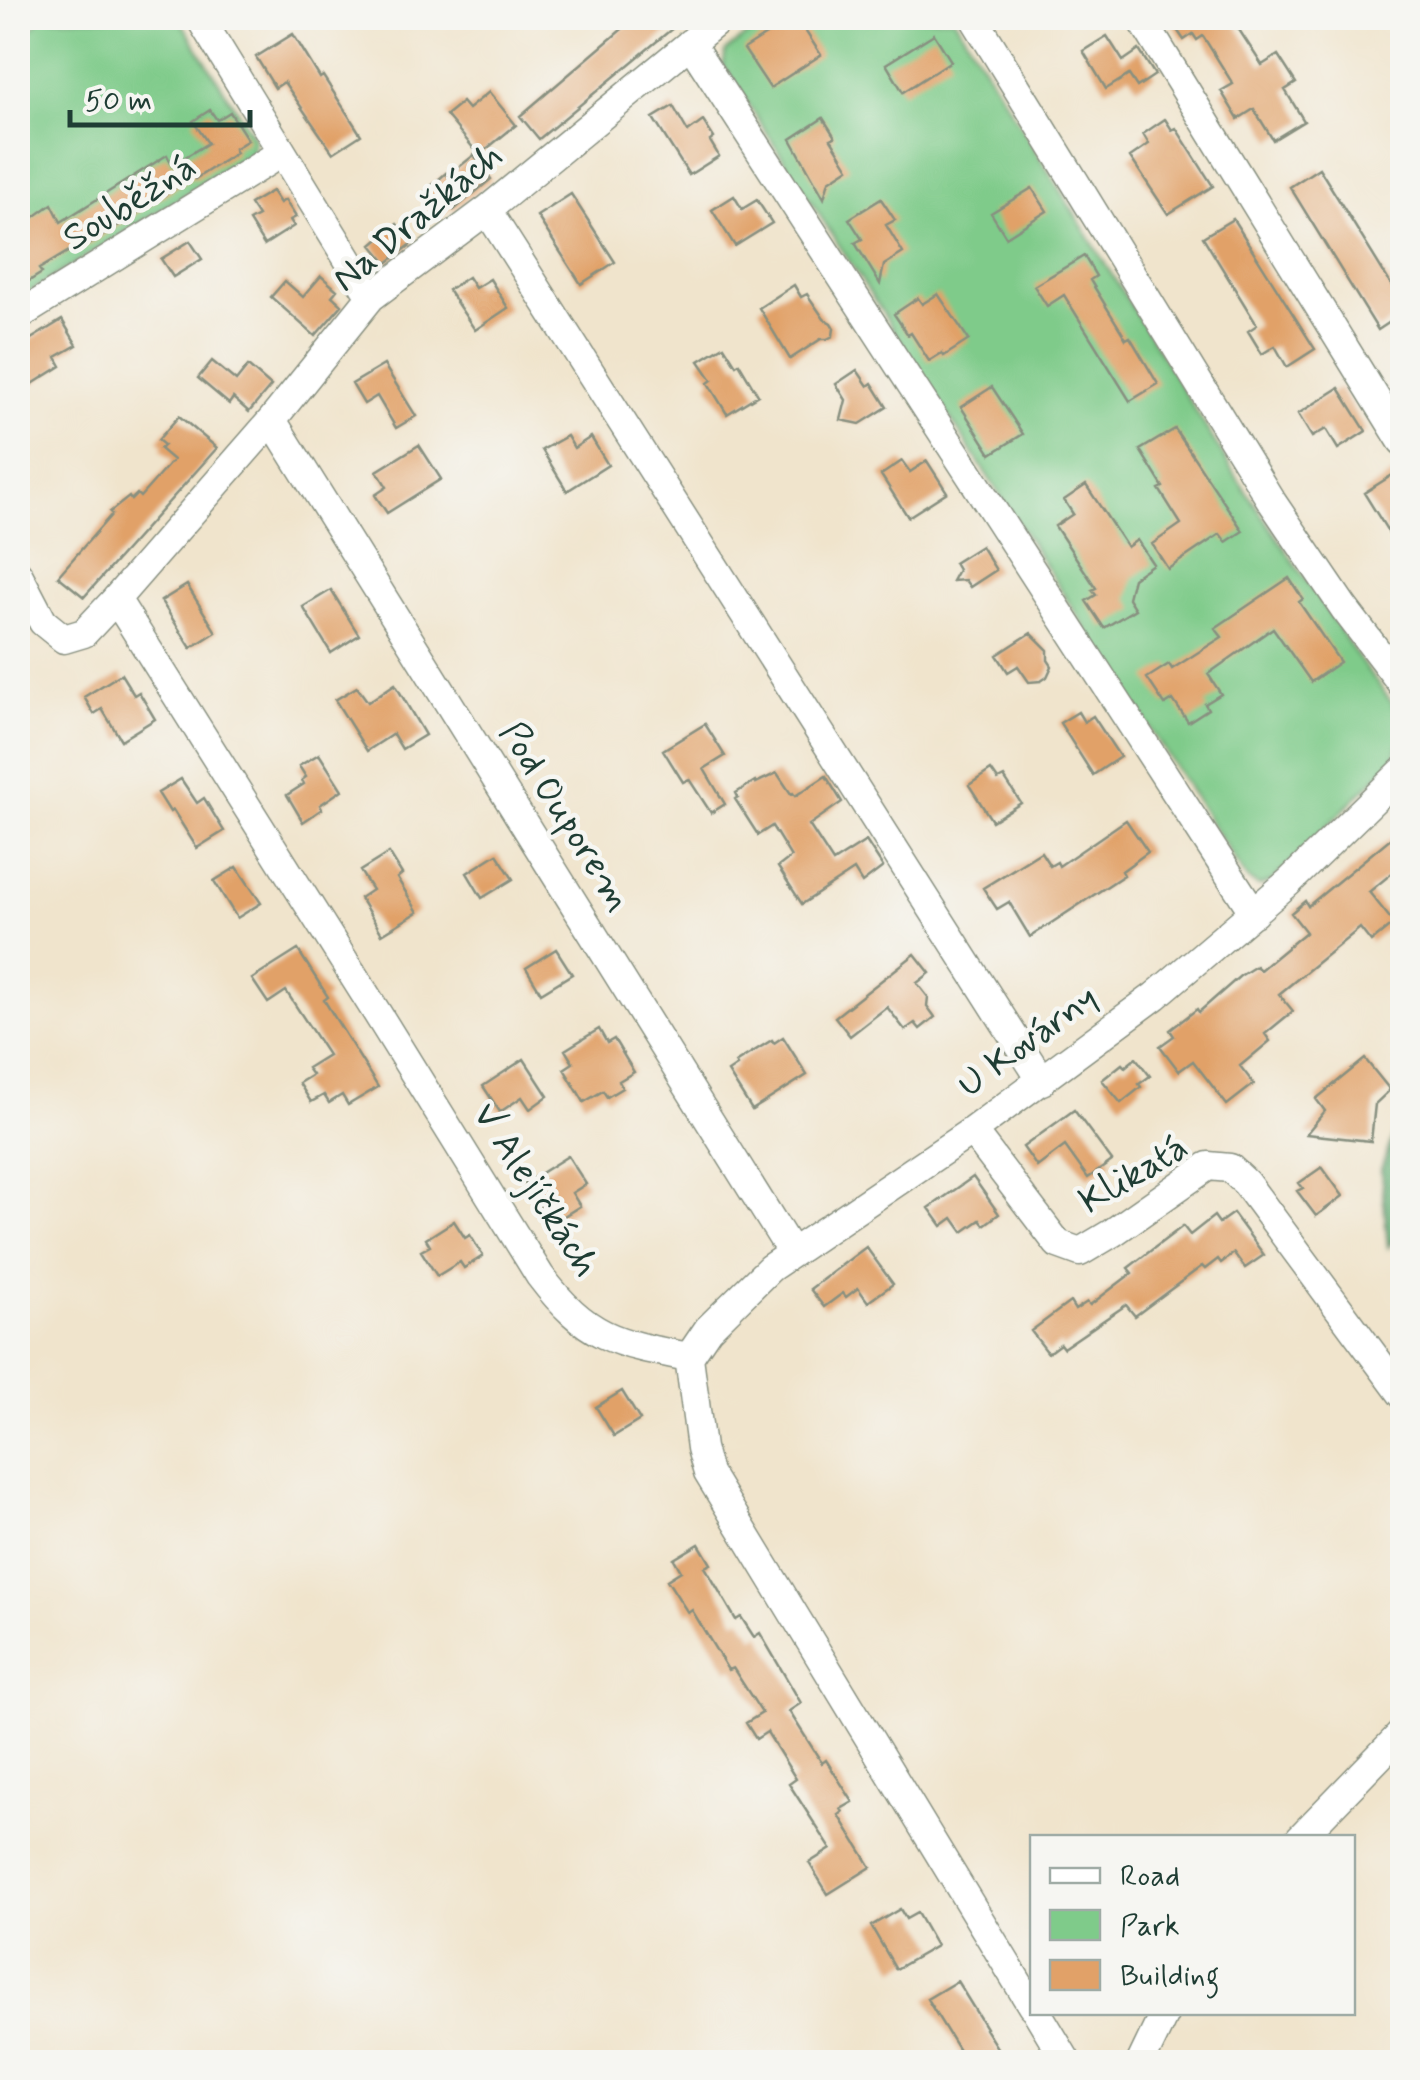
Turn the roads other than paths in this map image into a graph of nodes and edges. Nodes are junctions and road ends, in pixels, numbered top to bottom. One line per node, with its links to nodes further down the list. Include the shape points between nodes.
1 (200, 18): 6 (street)
2 (721, 18): 5 (street, Na Dražkách)
3 (974, 18): 14 (street, via 1270,499)
4 (1141, 18): 11 (street)
5 (690, 43): 7 (street, Na Dražkách); 16 (street)
6 (281, 154): 8 (street); 9 (street, Souběžná)
7 (487, 210): 8 (street, Na Dražkách); 17 (street)
8 (371, 297): 10 (street, Na Dražkách)
9 (18, 316)
10 (272, 420): 13 (street, Na Dražkách); 19 (street, Pod Ouporem)
11 (1402, 441)
12 (18, 574): 13 (street, via 43,622 64,638 84,633)
13 (116, 599): 20 (street, V Alejíčkách, via 548,1287 596,1332)
14 (1402, 684)
15 (1402, 772): 16 (street, U Kovárny)
16 (1254, 913): 17 (street, U Kovárny)
17 (1042, 1081): 18 (street, U Kovárny)
18 (972, 1131): 19 (street, U Kovárny); 21 (street, Klikatá, via 1058,1244 1080,1252 1208,1166 1230,1168)
19 (792, 1254): 20 (street, U Kovárny, via 708,1329)
20 (688, 1357): 24 (street, via 708,1473)
21 (1402, 1394)
22 (1402, 1732): 23 (street)
23 (1303, 1835)
24 (1030, 2003)
25 (1039, 2015): 27 (street)
26 (1164, 2015): 28 (street)
27 (1067, 2062)
28 (1142, 2062)

